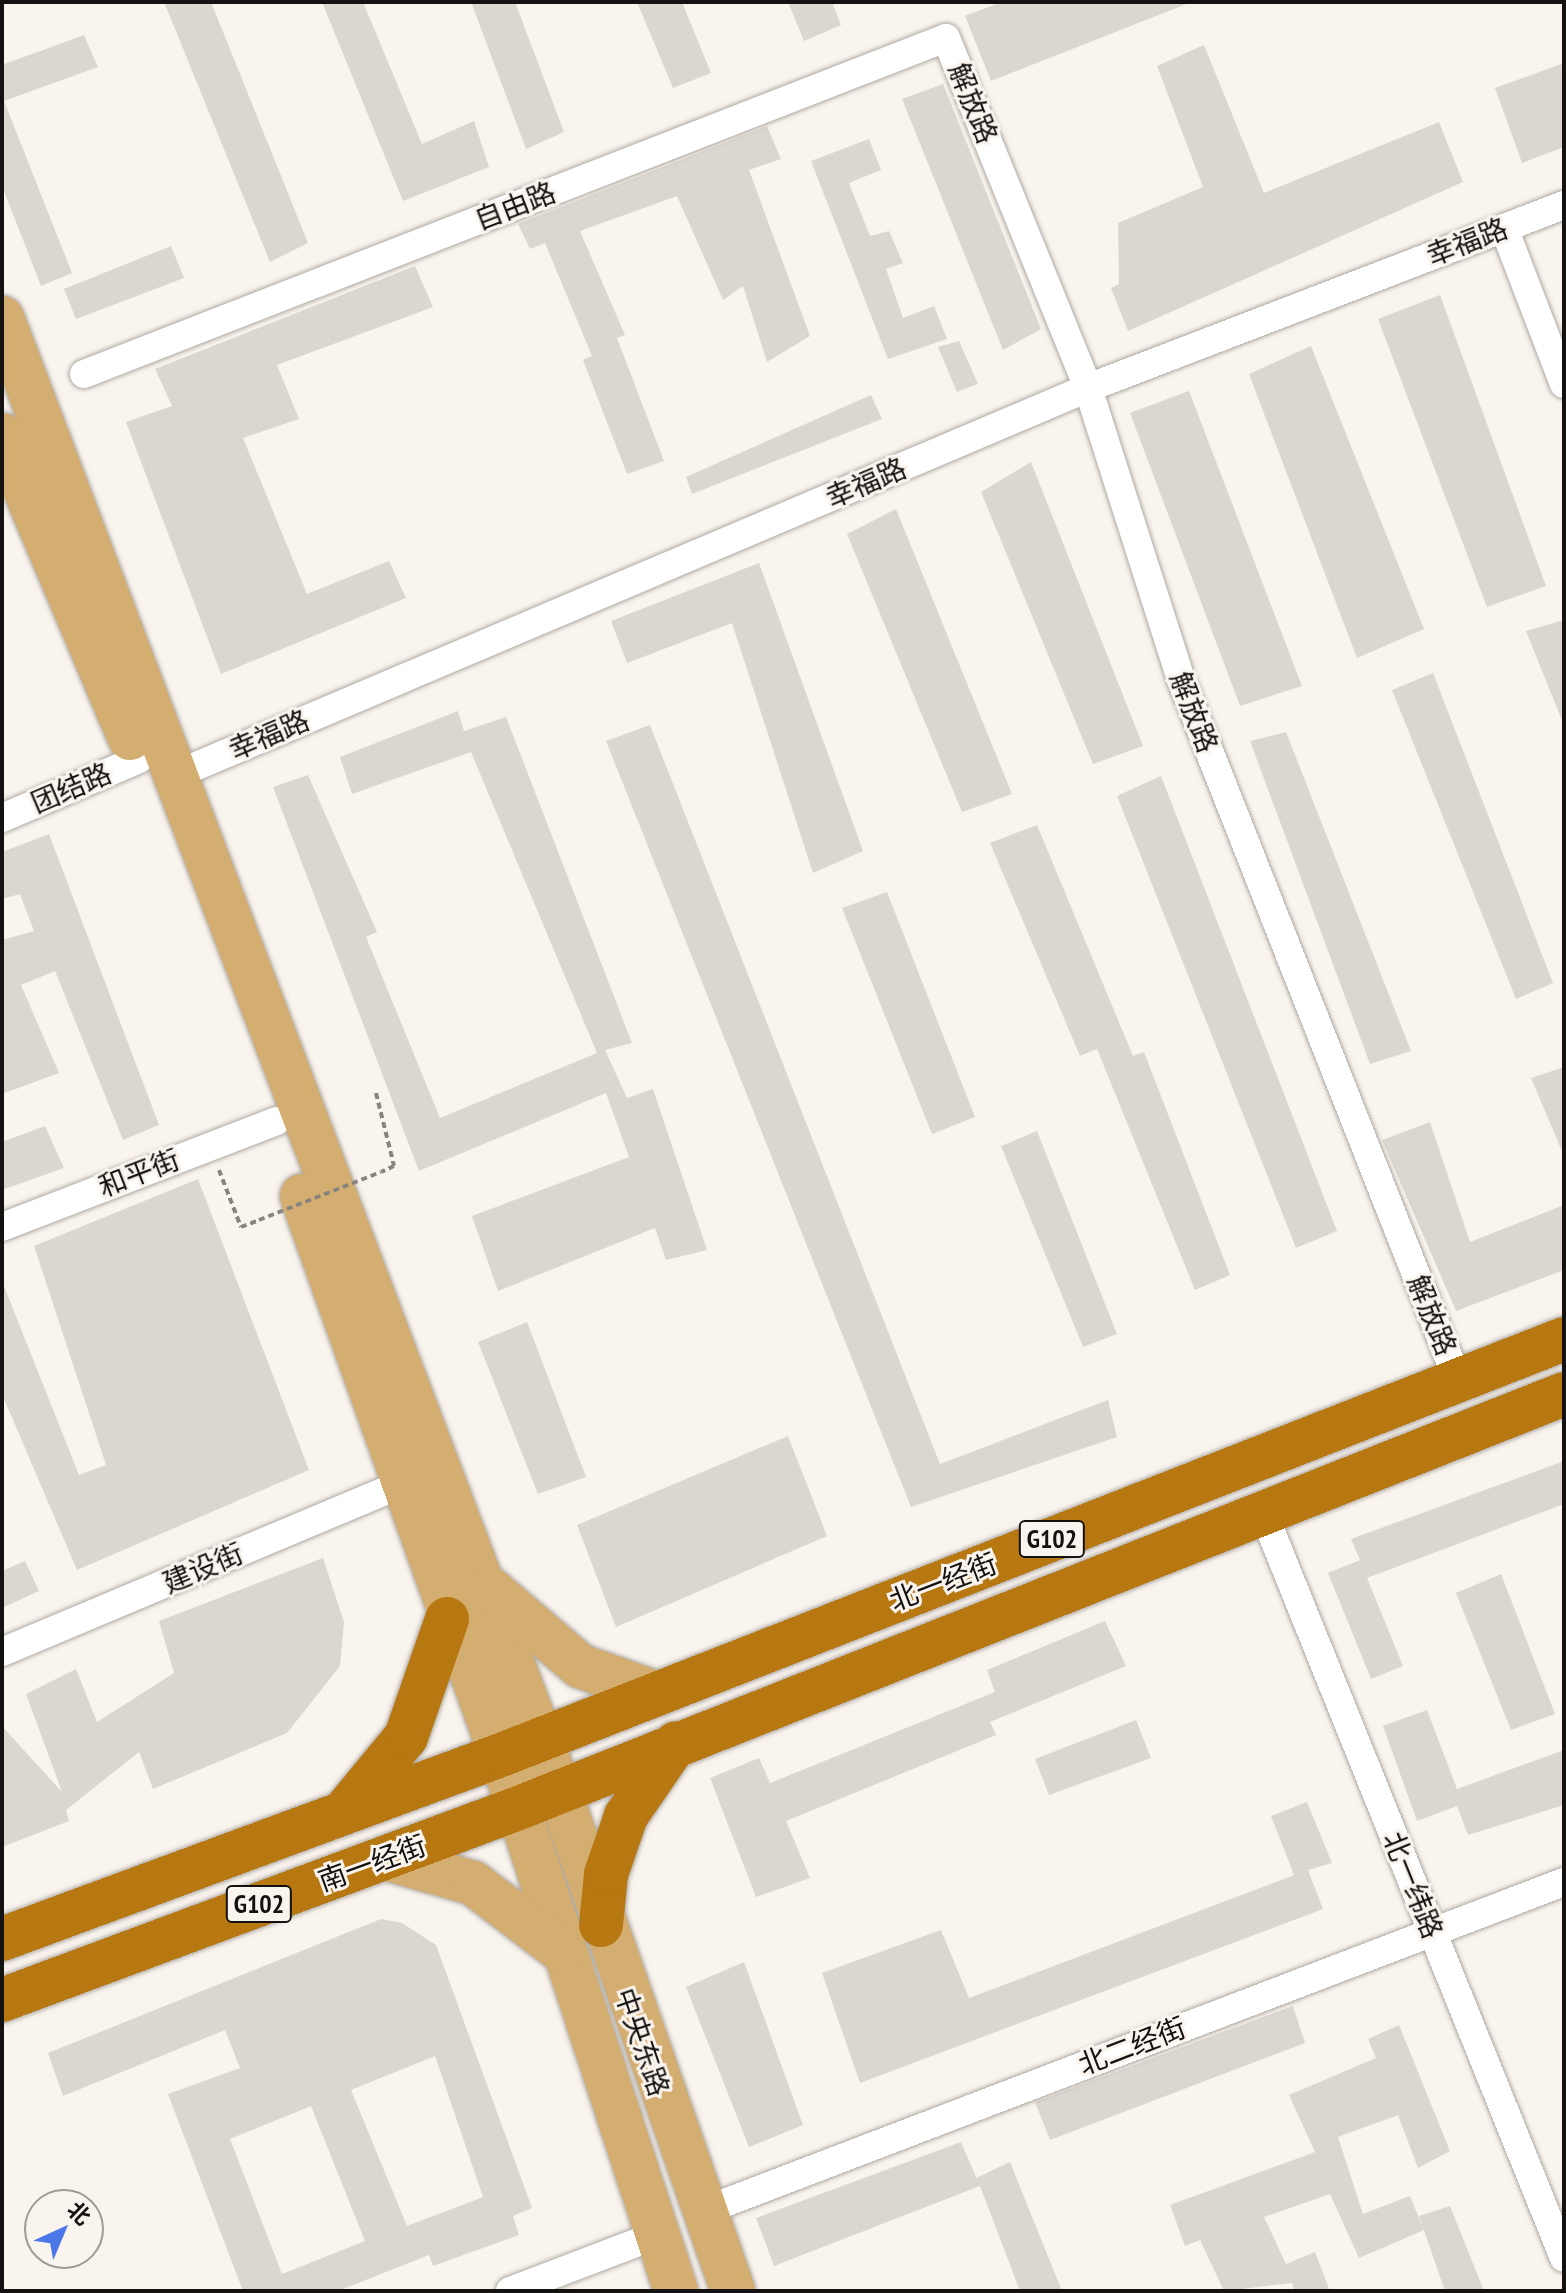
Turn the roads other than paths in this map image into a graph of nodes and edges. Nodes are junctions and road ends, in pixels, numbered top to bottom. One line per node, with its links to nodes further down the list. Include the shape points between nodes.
1 (946, 38): 5 (street, 自由路); 7 (street, 解放路)
2 (1564, 205): 3 (street, 幸福路)
3 (1504, 228): 6 (street); 7 (street, 幸福路)
4 (2, 318): 9 (main road)
5 (84, 374)
6 (1564, 384)
7 (1088, 388): 10 (street, 幸福路); 15 (street, 解放路, via 1180,677)
8 (2, 435): 9 (main road)
9 (62, 538): 10 (main road)
10 (156, 767): 11 (street, 团结路); 12 (main road); 19 (main road)
11 (2, 818)
12 (276, 1121): 13 (street, 和平街); 17 (main road)
13 (2, 1227)
14 (1564, 1339): 15 (highway, 北一经街 / G102)
15 (1458, 1381): 22 (highway, 北一经街 / G102)
16 (1564, 1394): 18 (highway, 北一经街 / G102)
17 (404, 1483): 20 (main road); 21 (street, 建设街)
18 (1263, 1512): 24 (highway, 北一经街 / G102); 31 (street, 北一纬路)
19 (480, 1578): 22 (main road, via 580,1666); 23 (main road)
20 (447, 1619): 25 (main road); 27 (highway, via 406,1737)
21 (2, 1652)
22 (658, 1694): 23 (highway, 北一经街 / G102)
23 (541, 1739): 25 (highway, 北一经街 / G102); 26 (main road)
24 (676, 1743): 26 (highway, 北一经街 / G102); 30 (highway, via 626,1816 606,1874)
25 (501, 1755): 26 (main road); 27 (highway, 南一经街 / G102)
26 (535, 1800): 28 (highway, 南一经街 / G102); 30 (main road, 中央东路); 33 (main road, 中央东路)
27 (338, 1815): 32 (highway, 南一经街 / G102)
28 (385, 1858): 33 (main road, via 473,1883); 34 (highway, 南一经街 / G102)
29 (1564, 1882): 31 (street, 北二经街)
30 (601, 1925): 35 (main road, 中央东路)
31 (1432, 1930): 35 (street, 北二经街); 37 (street, 北一纬路)
32 (2, 1939)
33 (561, 1950): 36 (main road, 中央东路)
34 (2, 2000)
35 (701, 2212): 40 (main road, 中央东路)
36 (654, 2236): 38 (street); 39 (main road, 中央东路)
37 (1564, 2258)
38 (510, 2291)
39 (676, 2291)
40 (733, 2291)

